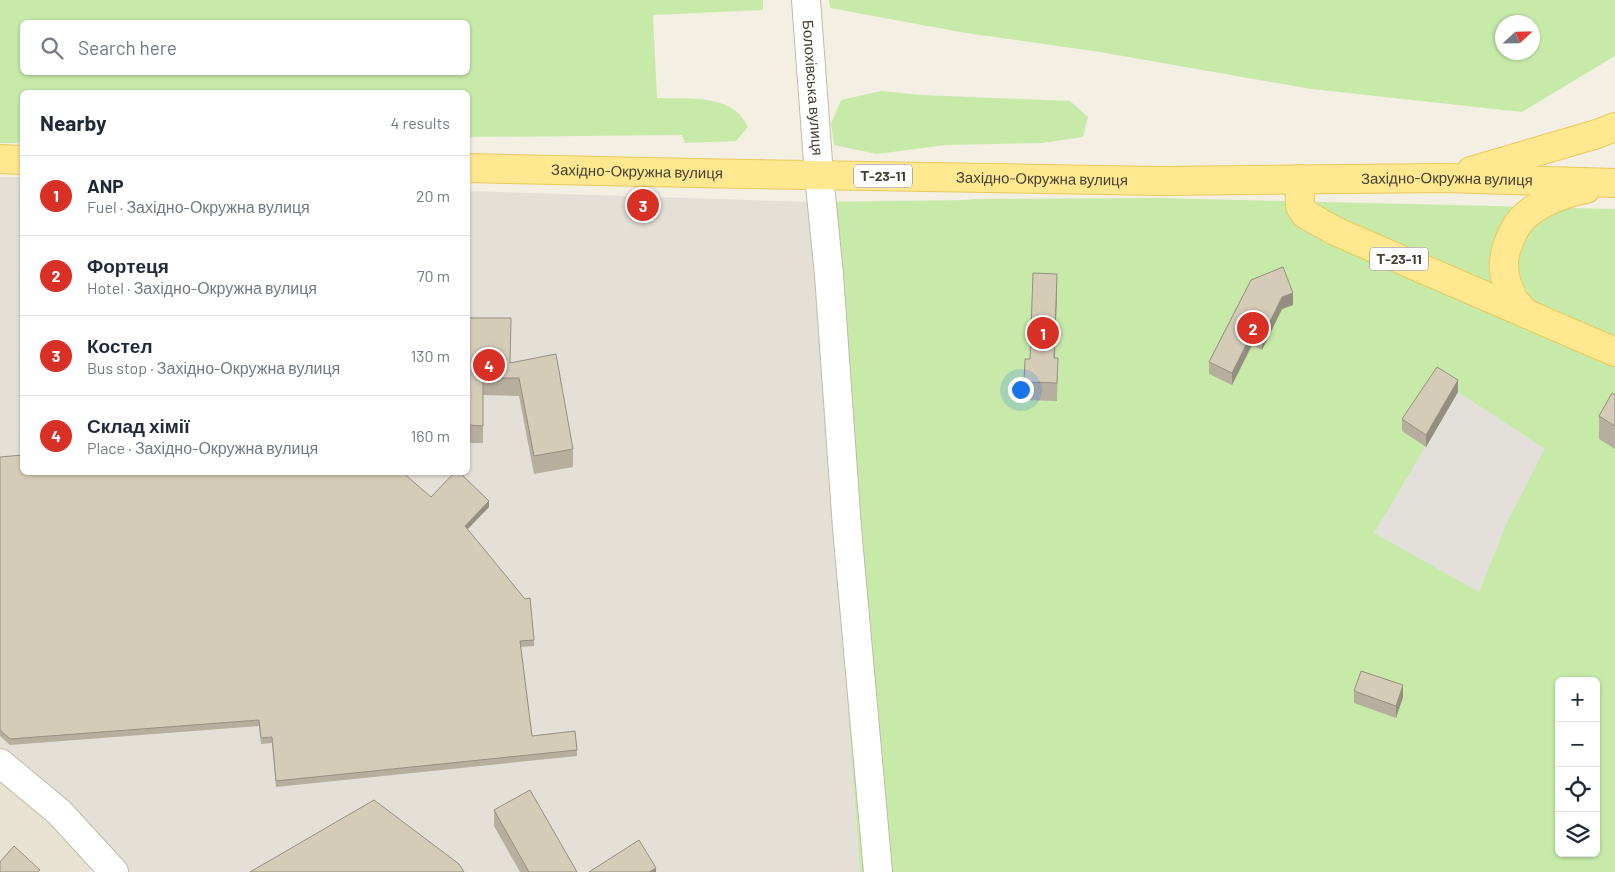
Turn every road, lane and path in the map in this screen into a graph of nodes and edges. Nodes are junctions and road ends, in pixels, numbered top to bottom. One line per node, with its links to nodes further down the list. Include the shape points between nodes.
1 (806, 0): 6 (street, Болохівська вулиця)
2 (1615, 127): 7 (main road, Т-23-11)
3 (0, 159): 4 (main road)
4 (20, 160)
5 (470, 168): 6 (main road, Західно-Окружна вулиця)
6 (819, 175): 8 (main road, Західно-Окружна вулиця / Т-23-11, via 1159,181); 14 (street, Болохівська вулиця)
7 (1445, 178): 8 (main road, Західно-Окружна вулиця / Т-23-11); 9 (main road, Західно-Окружна вулиця)
8 (1299, 179): 10 (main road, Т-23-11, via 1300,206 1305,214 1335,231)
9 (1615, 184): 10 (main road, via 1580,190 1548,201 1526,215 1514,228 1503,266 1515,302)
10 (1527, 314): 11 (main road, Т-23-11)
11 (1615, 352)
12 (0, 763): 13 (street, via 59,812)
13 (114, 872)
14 (878, 872)

